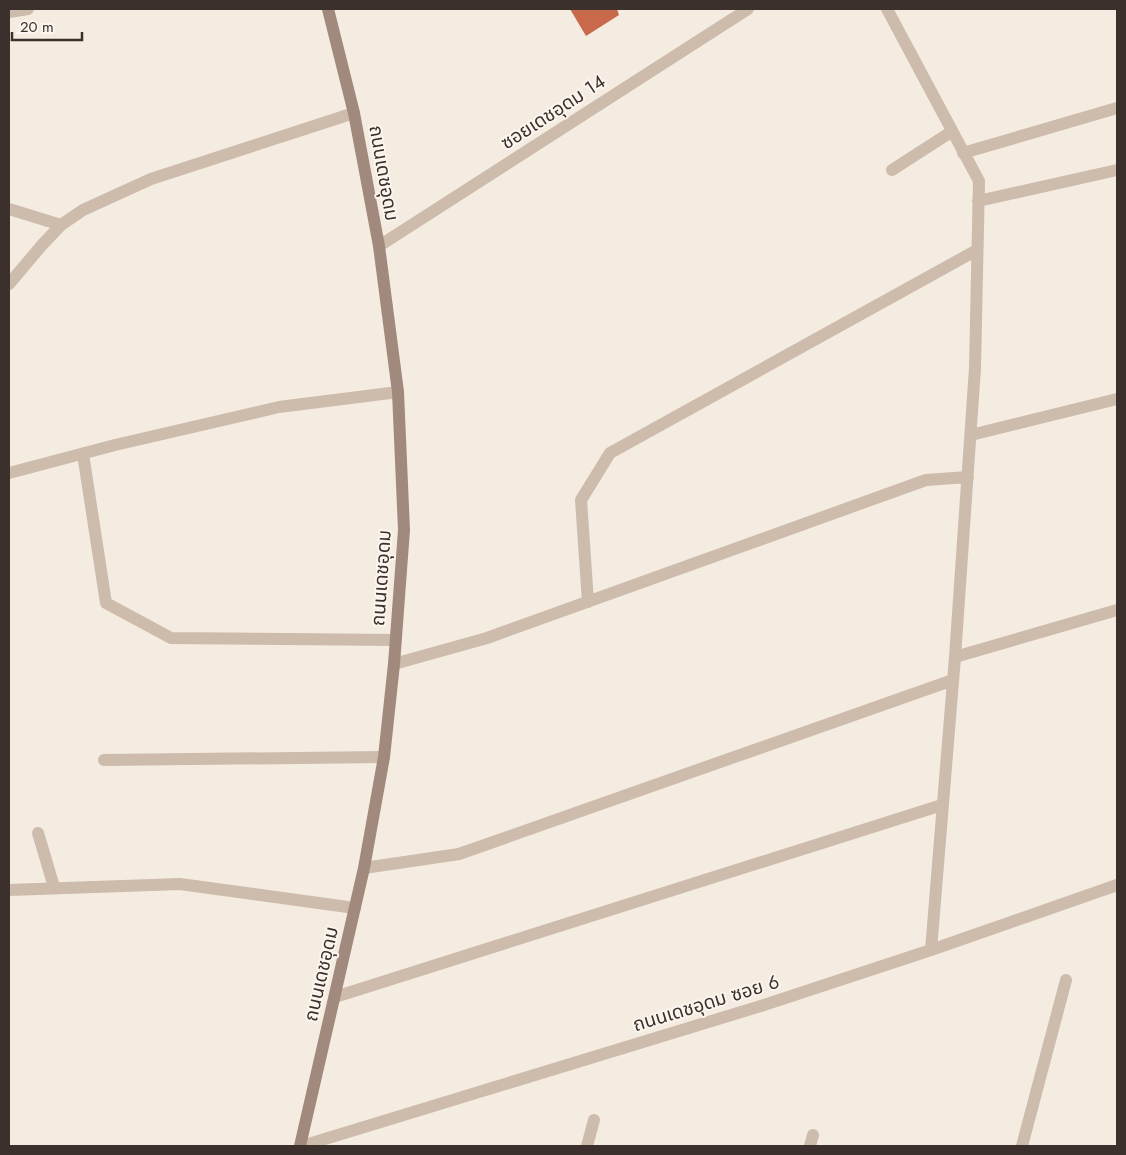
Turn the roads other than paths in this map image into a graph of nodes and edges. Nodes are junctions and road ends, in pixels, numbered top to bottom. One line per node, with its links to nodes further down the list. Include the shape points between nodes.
1 (28, 9): 5 (street)
2 (328, 9): 7 (main road, ถนนเดชอุดม)
3 (748, 9): 15 (street, ซอยเดชอุดม 14)
4 (887, 9): 8 (street)
5 (9, 12)
6 (1117, 108): 9 (street)
7 (354, 113): 14 (street, via 152,179 83,210); 15 (main road, ถนนเดชอุดม)
8 (952, 132): 9 (street); 10 (street)
9 (962, 153): 12 (street, via 979,181)
10 (892, 170)
11 (1117, 170): 12 (street)
12 (978, 201): 16 (street)
13 (9, 210): 14 (street)
14 (61, 225): 17 (street)
15 (378, 246): 18 (main road, ถนนเดชอุดม)
16 (977, 250): 20 (street); 24 (street, via 610,453 581,500)
17 (9, 284)
18 (398, 392): 21 (street, via 280,407); 26 (main road, ถนนเดชอุดม, via 404,530)
19 (1117, 399): 20 (street)
20 (970, 435): 23 (street)
21 (84, 454): 22 (street); 26 (street, via 106,603 171,638)
22 (9, 473)
23 (968, 477): 24 (street, via 926,480); 27 (street)
24 (588, 602): 28 (street, via 487,638)
25 (1117, 610): 27 (street)
26 (396, 640): 28 (main road, ถนนเดชอุดม)
27 (955, 657): 29 (street)
28 (394, 664): 30 (main road, ถนนเดชอุดม)
29 (953, 680): 32 (street); 34 (street, via 459,854)
30 (384, 757): 31 (street); 34 (main road, ถนนเดชอุดม)
31 (104, 760)
32 (942, 805): 39 (street); 41 (street)
33 (38, 833): 36 (street)
34 (364, 868): 38 (main road, ถนนเดชอุดม)
35 (1117, 885): 39 (street, ถนนเดชอุดม ซอย 6)
36 (54, 887): 37 (street); 38 (street, via 180,884)
37 (9, 890)
38 (355, 908): 41 (main road, ถนนเดชอุดม)
39 (930, 950): 43 (street, ถนนเดชอุดม ซอย 6, via 764,1005)
40 (1066, 980): 45 (street)
41 (335, 997): 43 (main road, ถนนเดชอุดม)
42 (594, 1120): 44 (street)
43 (301, 1146)
44 (587, 1146)
45 (1022, 1146)

